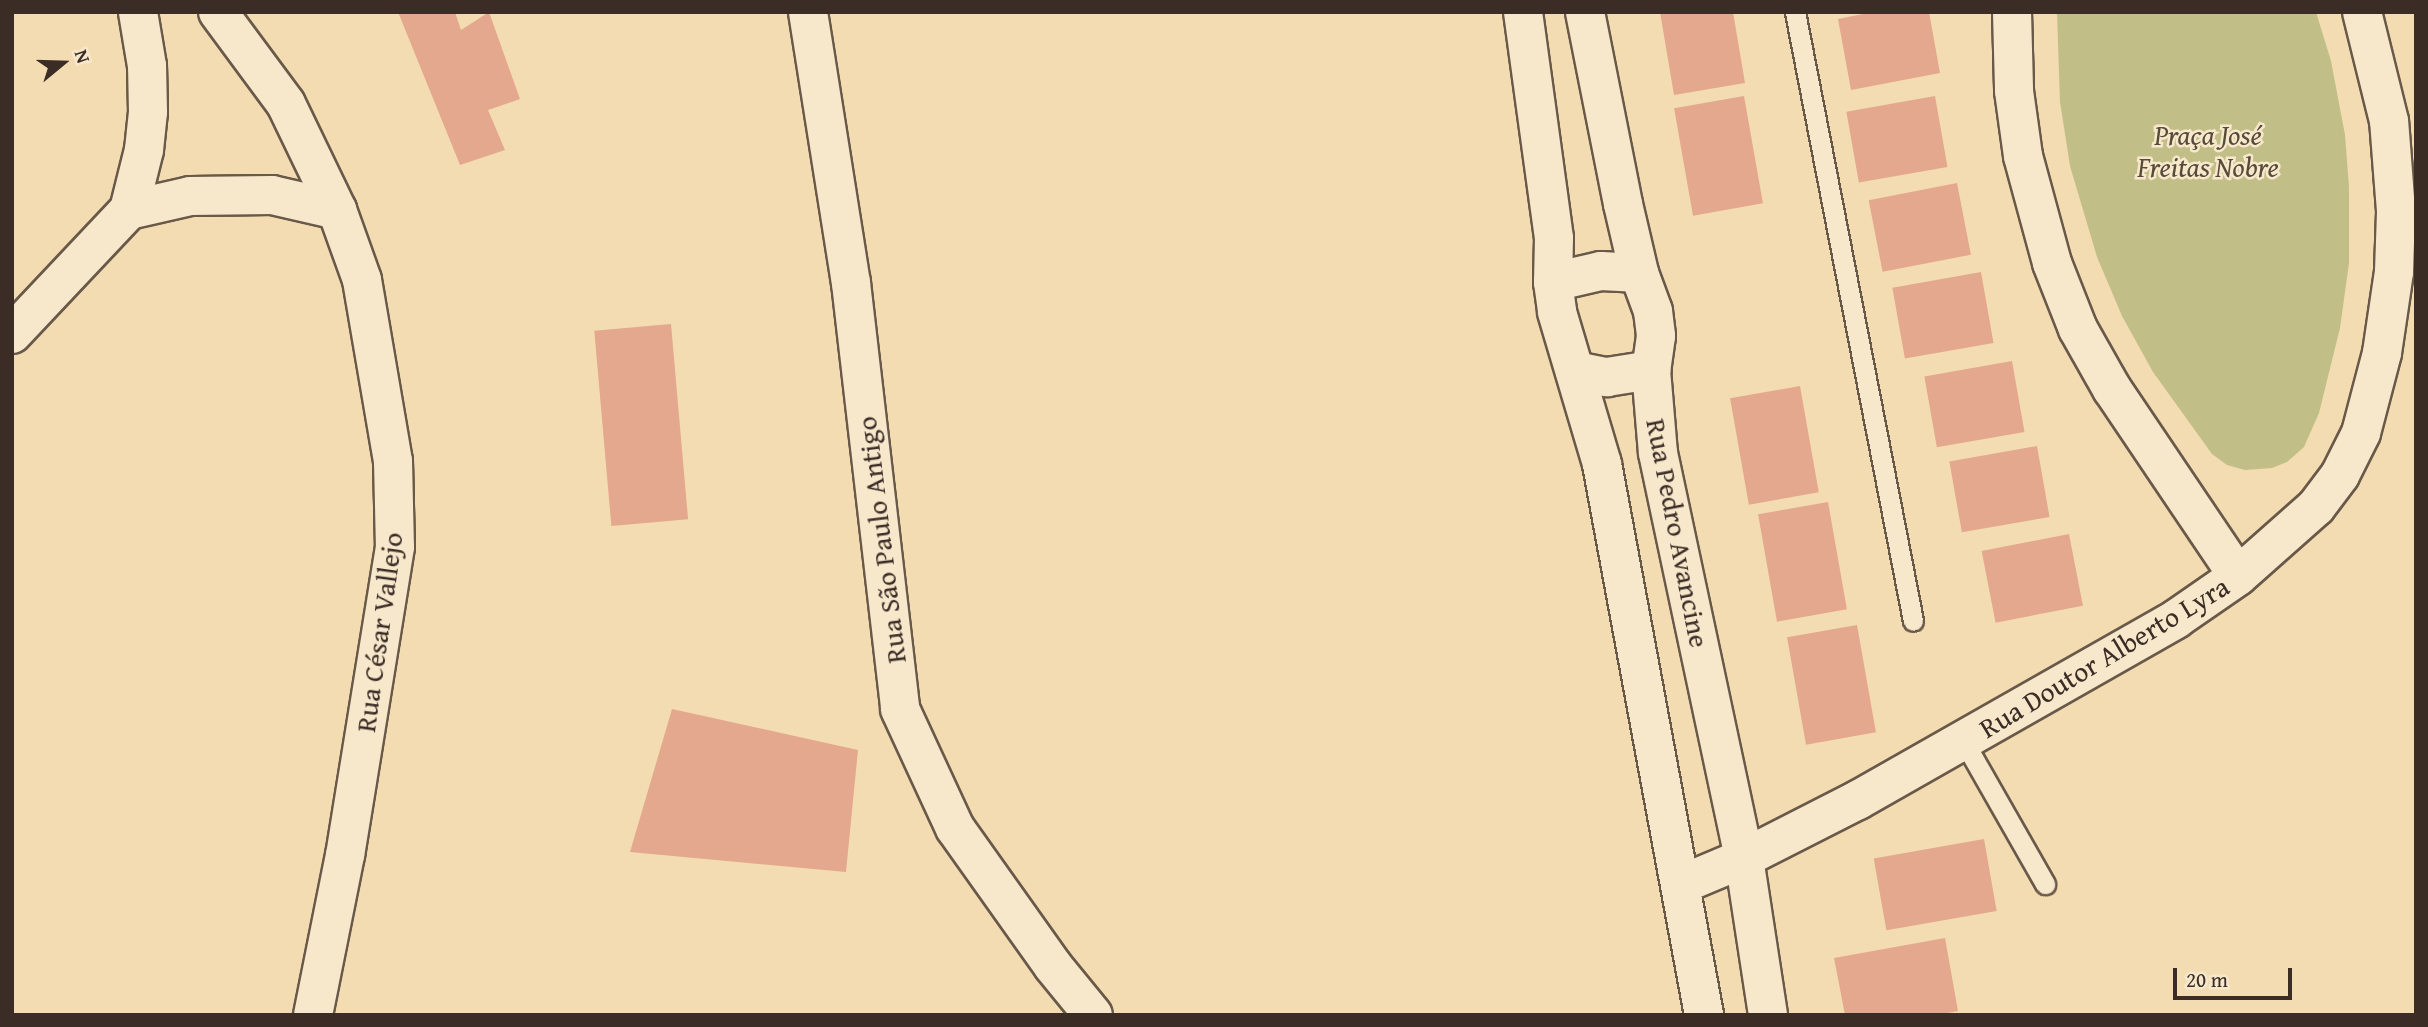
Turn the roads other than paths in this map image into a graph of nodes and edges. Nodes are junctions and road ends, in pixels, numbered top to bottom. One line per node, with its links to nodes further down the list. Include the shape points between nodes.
1 (138, 12): 9 (street, via 147,66 148,112)
2 (218, 12): 10 (street, Rua César Vallejo, via 286,104)
3 (808, 12): 23 (street, Rua São Paulo Antigo, via 851,283 901,709 955,828)
4 (1523, 12): 12 (street, via 1554,238)
5 (1585, 12): 11 (street, Rua Pedro Avancine)
6 (1795, 12): 17 (lane)
7 (2012, 12): 16 (street, via 2014,91 2023,156 2052,263 2078,329 2112,389)
8 (2362, 12): 16 (street, Rua Doutor Alberto Lyra, via 2389,121 2396,211 2394,272 2382,353 2361,433 2340,475 2316,507)
9 (130, 209): 10 (street, via 190,196 272,195); 13 (street)
10 (337, 210): 22 (street, Rua César Vallejo, via 365,293 393,461 396,548 345,855)
11 (1639, 273): 12 (street, via 1601,271); 14 (street, Rua Pedro Avancine, via 1653,311 1656,336)
12 (1553, 282): 15 (street)
13 (12, 334)
14 (1651, 370): 15 (street, via 1607,376); 19 (street, Rua Pedro Avancine, via 1658,453)
15 (1575, 371): 21 (street, via 1602,464)
16 (2238, 576): 18 (street, Rua Doutor Alberto Lyra, via 2176,619)
17 (1913, 621)
18 (1963, 740): 19 (street, Rua Doutor Alberto Lyra); 20 (lane)
19 (1744, 858): 21 (street, Rua Doutor Alberto Lyra); 25 (street, Rua Pedro Avancine)
20 (2045, 884)
21 (1680, 886): 24 (street)
22 (313, 1015)
23 (1093, 1015)
24 (1704, 1015)
25 (1769, 1015)

